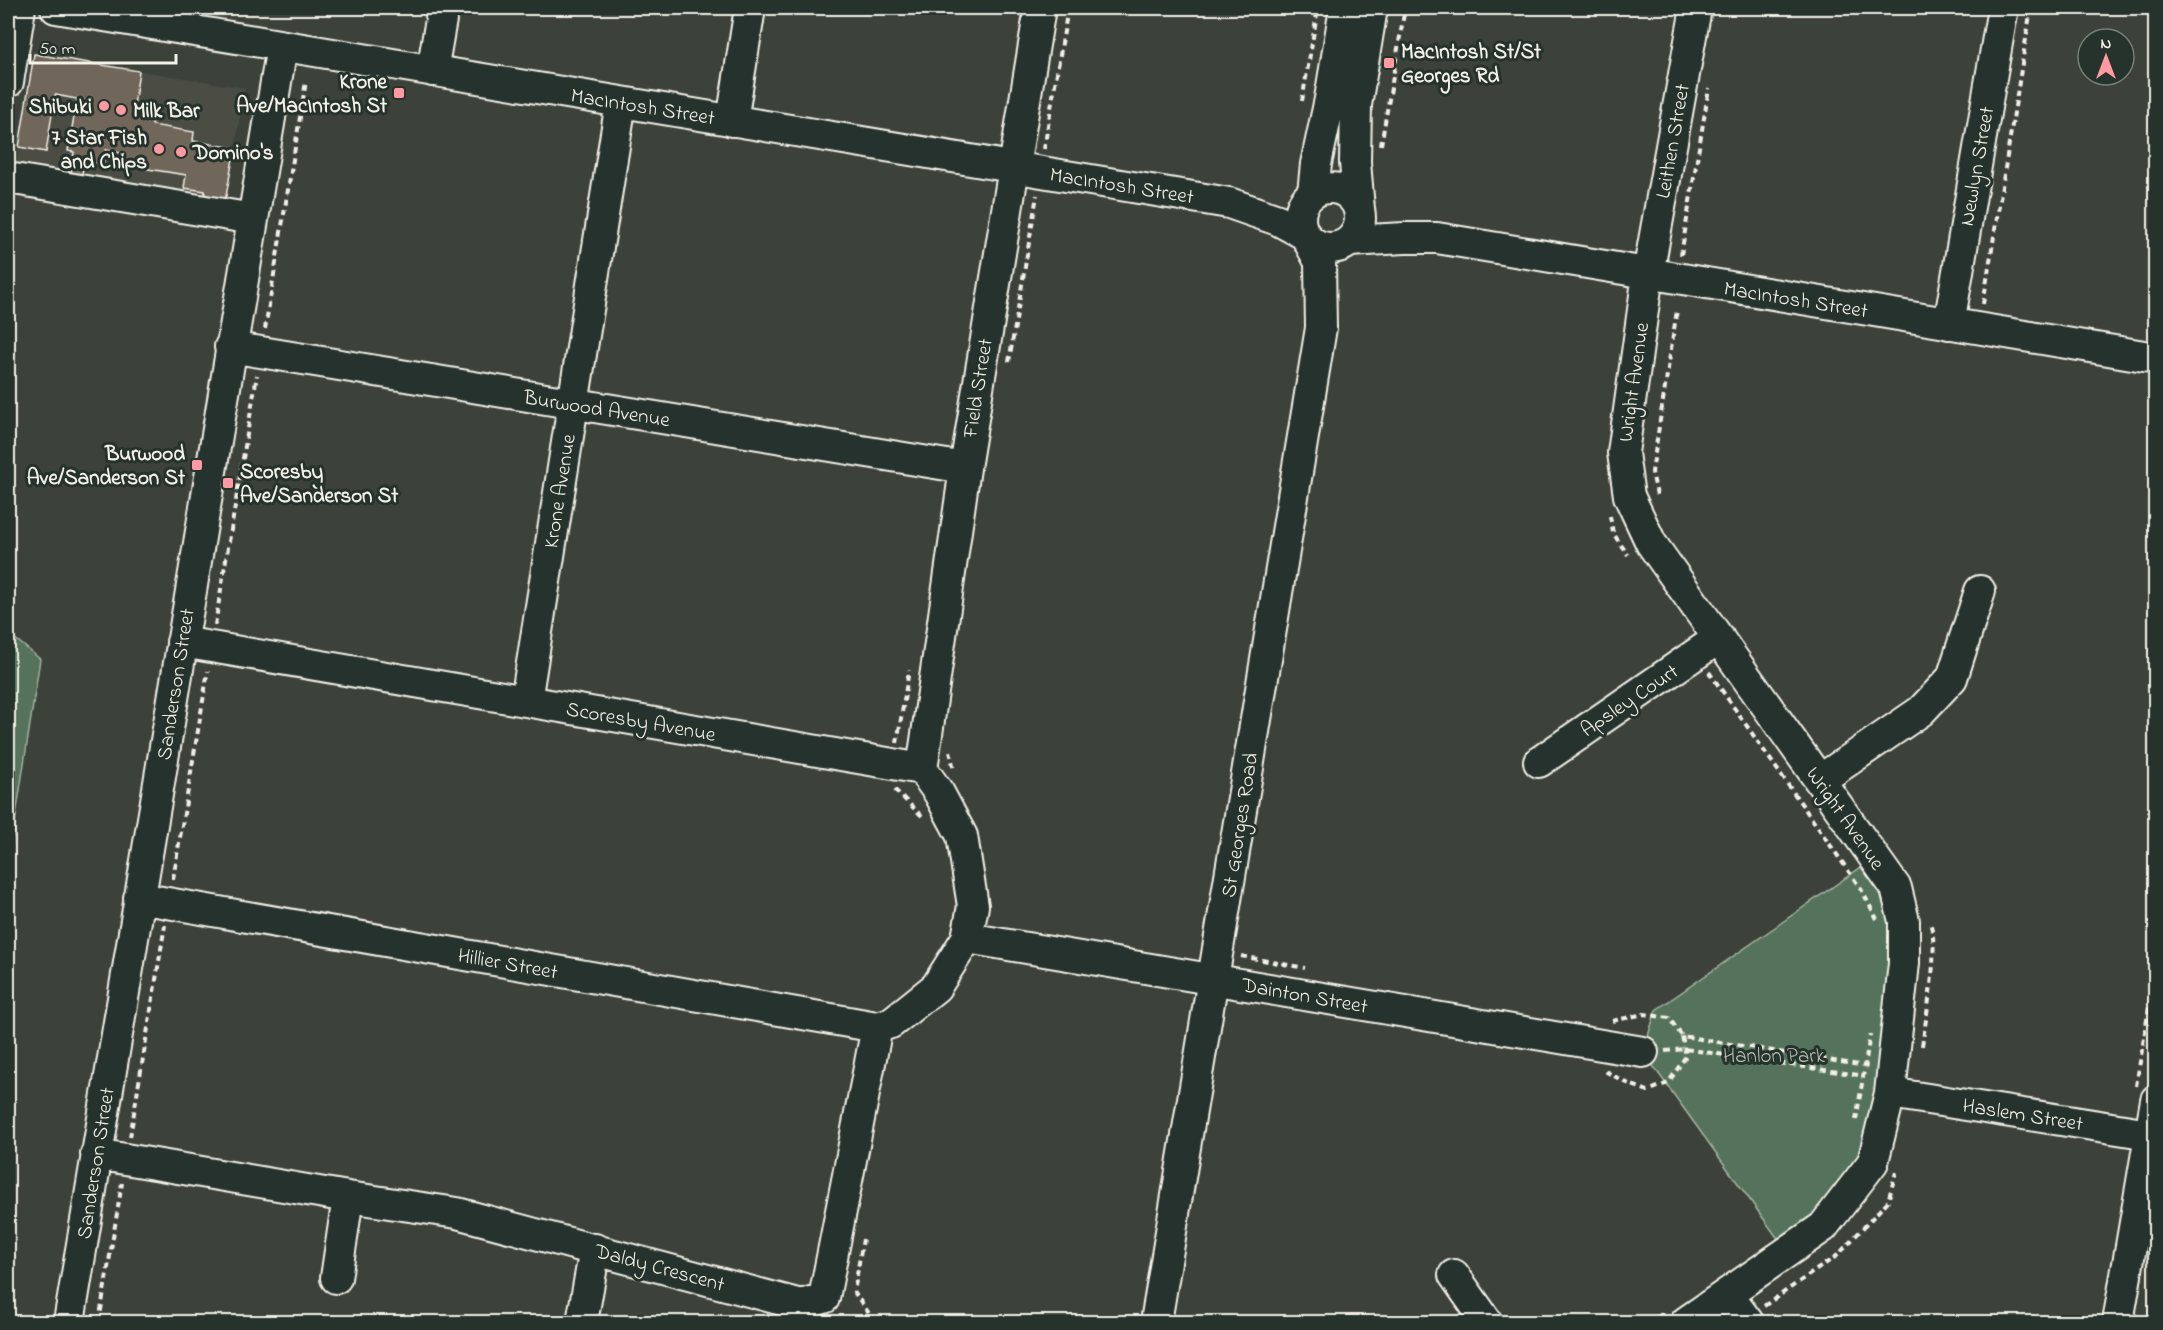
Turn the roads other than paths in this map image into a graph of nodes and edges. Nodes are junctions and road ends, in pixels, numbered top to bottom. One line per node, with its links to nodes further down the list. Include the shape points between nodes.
1 (20, 8): 13 (street)
2 (56, 8): 10 (street, MacIntosh Street)
3 (443, 8): 12 (street)
4 (750, 8): 15 (street)
5 (1040, 8): 16 (street, Field Street)
6 (1345, 8): 18 (street)
7 (1372, 8): 20 (street, via 1356,105 1354,162)
8 (1696, 8): 25 (street, Leithen Street)
9 (2002, 8): 26 (street, Newlyn Street)
10 (121, 13): 11 (street, MacIntosh Street)
11 (282, 46): 12 (street, MacIntosh Street); 21 (street, Sanderson Street)
12 (432, 71): 14 (street, MacIntosh Street)
13 (8, 82)
14 (621, 102): 15 (street, MacIntosh Street); 30 (street, Krone Avenue)
15 (732, 121): 16 (street, MacIntosh Street)
16 (1026, 170): 19 (street, MacIntosh Street); 31 (street, Field Street)
17 (8, 178): 21 (street)
18 (1312, 194): 19 (street, MacIntosh Street); 20 (street, via 1322,189 1340,190 1348,194); 22 (street, via 1299,218)
19 (1229, 203): 22 (street, MacIntosh Street, via 1278,220)
20 (1359, 210): 23 (street, MacIntosh Street); 24 (street, via 1359,228)
21 (253, 219): 28 (street, Sanderson Street)
22 (1305, 236): 24 (street, via 1314,244 1331,248); 27 (street, St Georges Road, via 1320,262)
23 (1437, 238): 24 (street, MacIntosh Street); 25 (street, MacIntosh Street)
24 (1348, 242): 27 (street, St Georges Road)
25 (1648, 274): 26 (street, MacIntosh Street); 34 (street, Wright Avenue, via 1623,453 1629,496)
26 (1949, 324): 29 (street, MacIntosh Street)
27 (1321, 328): 41 (street, St Georges Road)
28 (231, 347): 30 (street, Burwood Avenue); 33 (street, Sanderson Street)
29 (2156, 358)
30 (573, 404): 31 (street, Burwood Avenue); 35 (street, Krone Avenue)
31 (964, 468): 37 (street, Field Street)
32 (1980, 591): 38 (street, via 1952,678 1921,711)
33 (182, 644): 35 (street, Scoresby Avenue, via 213,664); 39 (street, Sanderson Street)
34 (1708, 646): 36 (street, Apsley Court); 38 (street, Wright Avenue)
35 (526, 701): 37 (street, Scoresby Avenue)
36 (1539, 762)
37 (922, 769): 40 (street, via 962,836 973,906)
38 (1820, 780): 44 (street, Wright Avenue, via 1896,888 1904,921 1904,963)
39 (139, 898): 42 (street, Hillier Street); 47 (street, Sanderson Street)
40 (967, 938): 41 (street, Dainton Street); 42 (street, via 936,987 891,1023)
41 (1213, 980): 43 (street, Dainton Street); 57 (street, St Georges Road)
42 (877, 1027): 49 (street, Daldy Crescent, via 824,1298 801,1305)
43 (1643, 1052)
44 (1877, 1076): 46 (street, Haslem Street); 52 (street, Wright Avenue, via 1873,1162 1823,1227)
45 (2156, 1100): 46 (street)
46 (2153, 1134): 59 (street)
47 (96, 1154): 48 (street, Daldy Crescent); 55 (street, Sanderson Street)
48 (348, 1197): 49 (street, Daldy Crescent, via 457,1213); 51 (street)
49 (594, 1250): 56 (street)
50 (1454, 1275): 58 (street)
51 (336, 1278)
52 (1728, 1294): 53 (street, Wright Avenue); 54 (street)
53 (1677, 1316)
54 (1747, 1321)
55 (69, 1323)
56 (582, 1323)
57 (1156, 1323)
58 (1486, 1323)
59 (2118, 1323)

